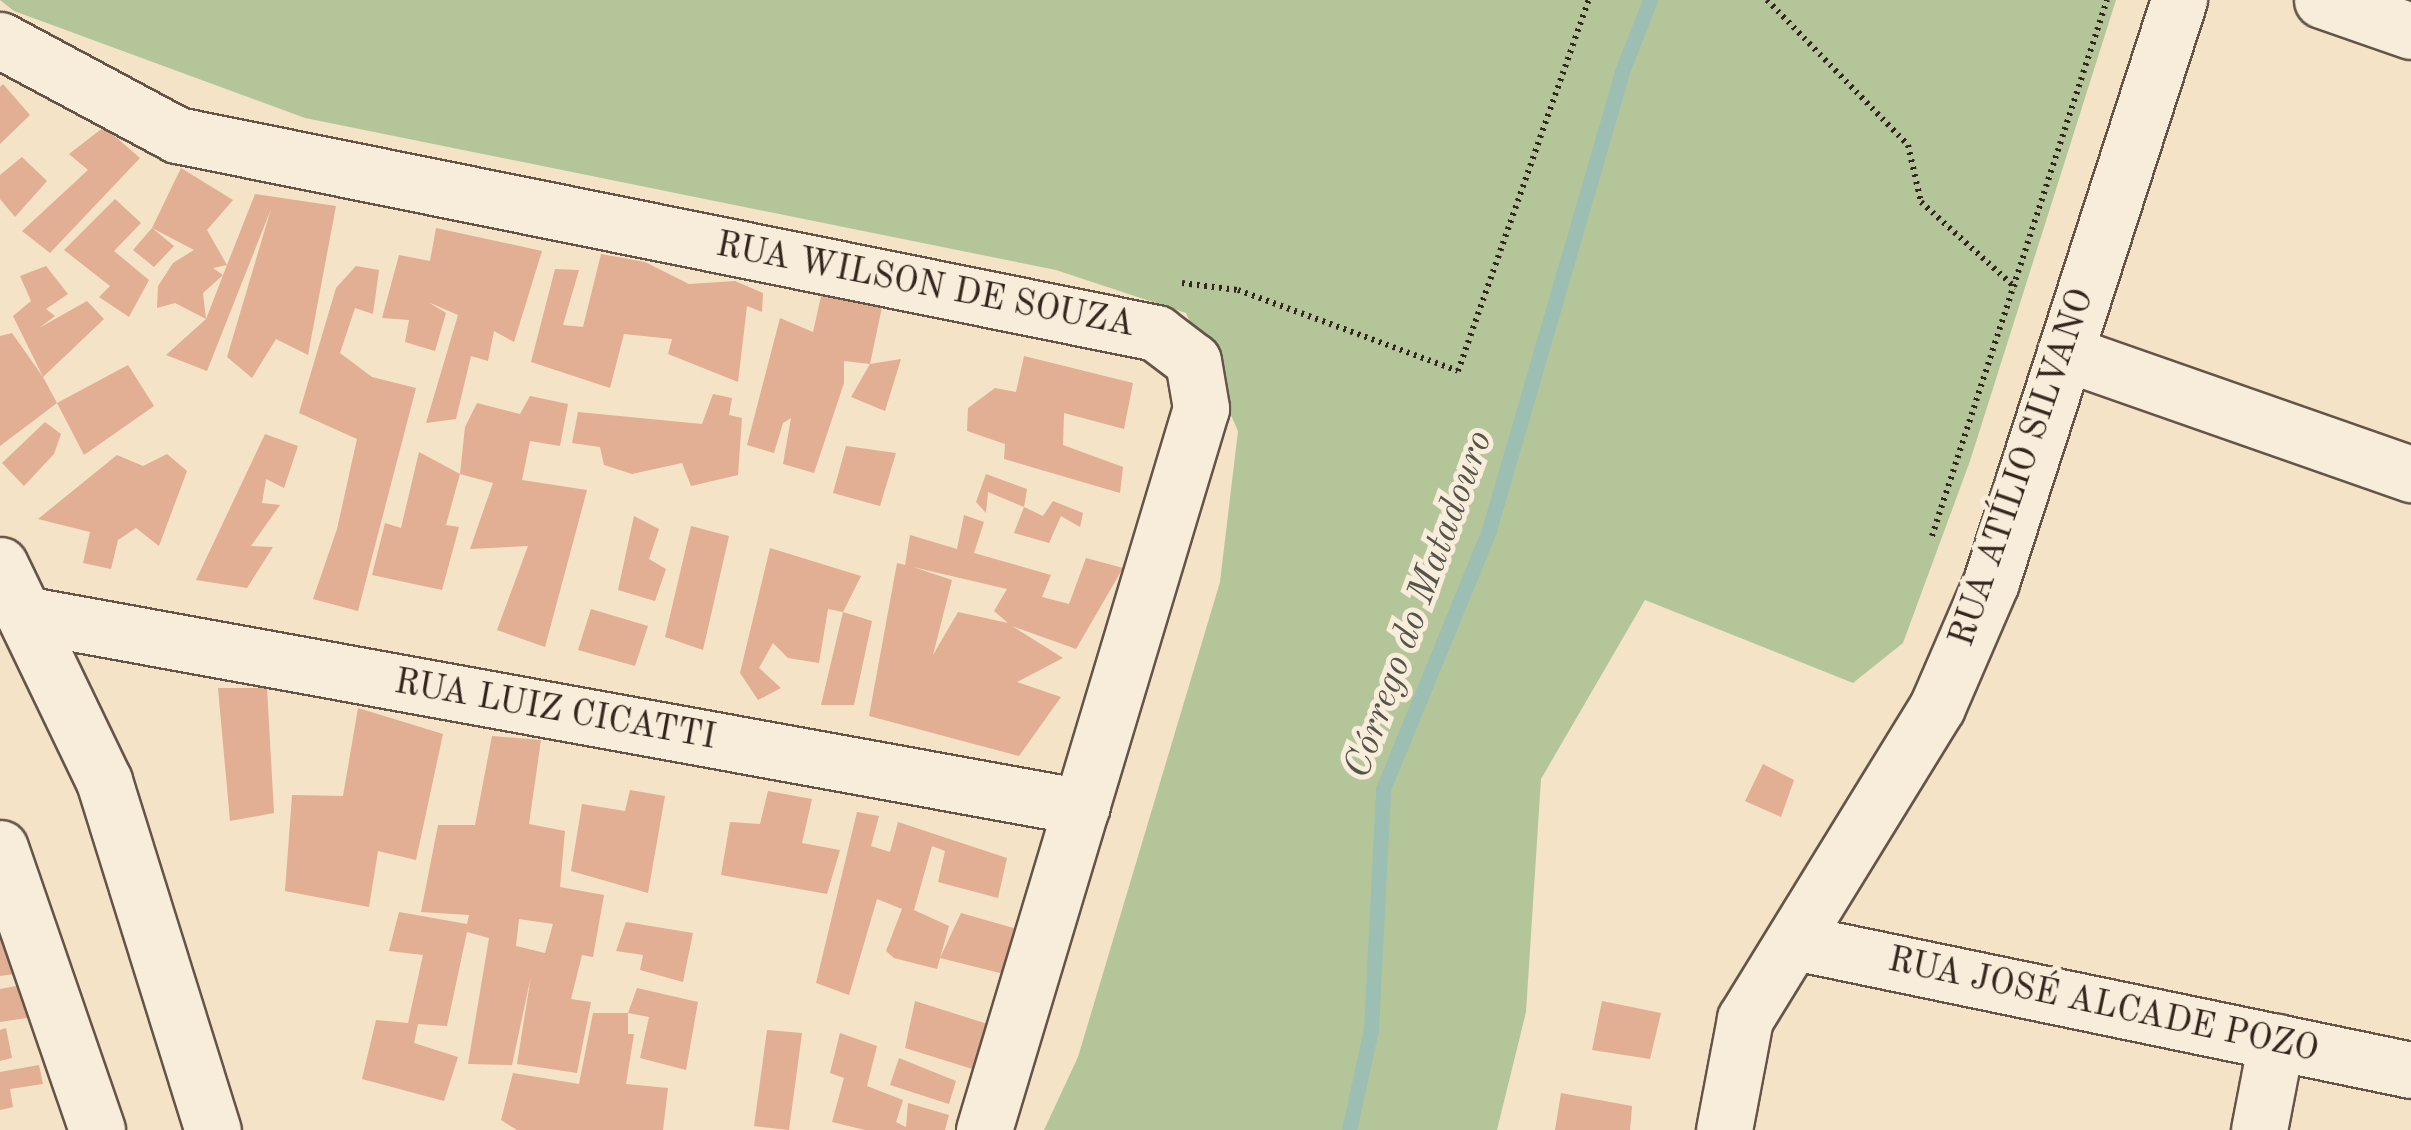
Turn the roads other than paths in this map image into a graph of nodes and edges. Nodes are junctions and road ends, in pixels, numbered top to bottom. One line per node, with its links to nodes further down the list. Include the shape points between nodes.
1 (2179, 0): 5 (street, RUA ATÍLIO SILVANO)
2 (2322, 0): 3 (street)
3 (2411, 31)
4 (0, 40): 9 (street, RUA WILSON DE SOUZA, via 177,136 1156,333 1193,361 1201,408)
5 (2064, 353): 6 (street); 11 (street, RUA ATÍLIO SILVANO, via 1991,582 1937,708)
6 (2411, 474)
7 (0, 565): 8 (street)
8 (29, 615): 9 (street, RUA LUIZ CICATTI); 15 (street, via 104,781)
9 (1082, 807): 16 (street, RUA WILSON DE SOUZA)
10 (0, 848): 14 (street)
11 (1795, 942): 12 (street, RUA JOSÉ ALCADE POZO); 17 (street, RUA ATÍLIO SILVANO, via 1745,1019)
12 (2276, 1042): 13 (street, RUA JOSÉ ALCADE POZO); 18 (street)
13 (2411, 1070)
14 (97, 1130)
15 (213, 1130)
16 (984, 1130)
17 (1724, 1130)
18 (2259, 1130)

